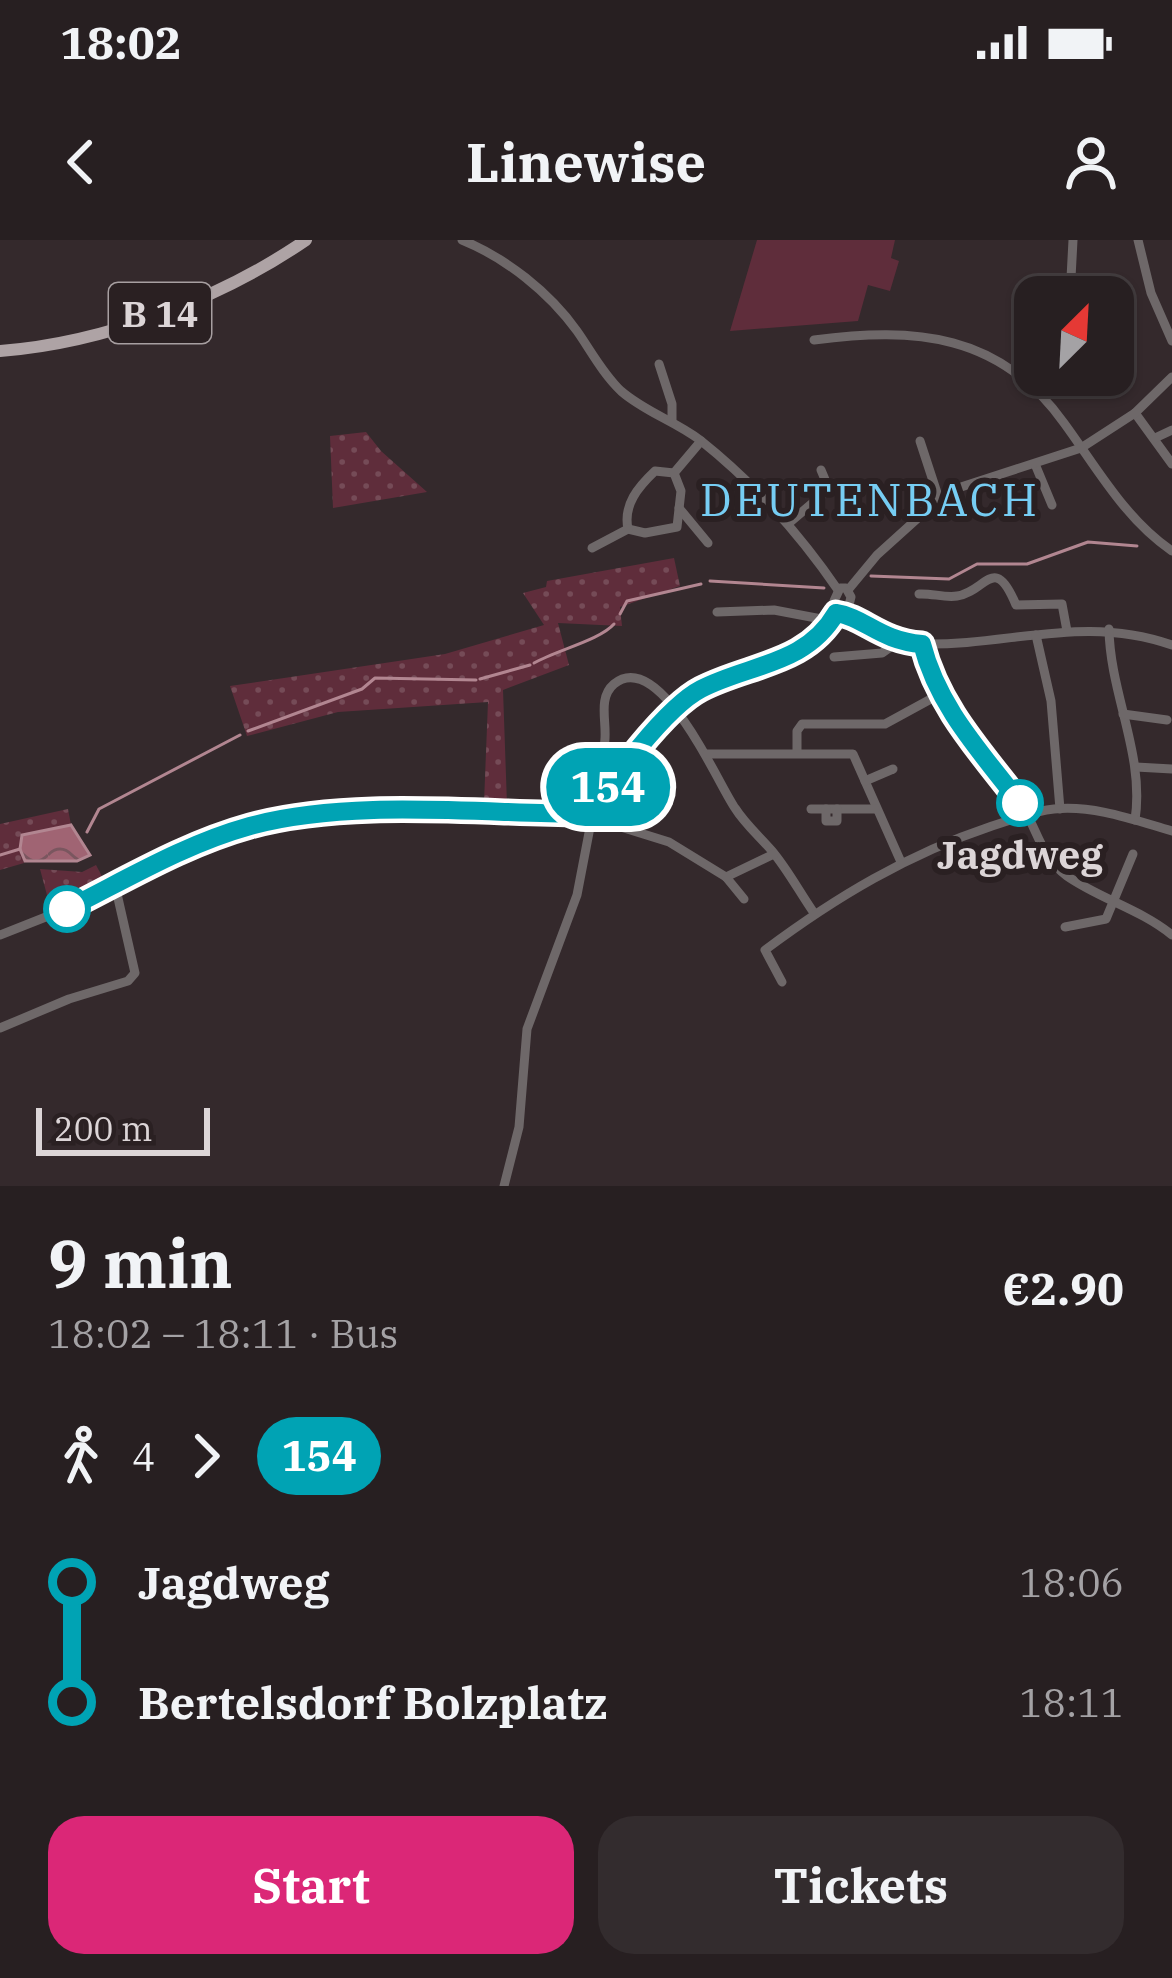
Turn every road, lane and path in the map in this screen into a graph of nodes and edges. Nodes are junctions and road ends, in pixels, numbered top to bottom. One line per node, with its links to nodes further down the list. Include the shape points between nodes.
1 (307, 240): 8 (main road, B 14, via 154,316)
2 (462, 240): 14 (street, via 542,292 620,389)
3 (1073, 240): 5 (street)
4 (1138, 240): 7 (street)
5 (1071, 276)
6 (814, 340): 10 (street, via 929,336)
7 (1172, 340)
8 (0, 351)
9 (659, 364): 14 (street)
10 (1014, 373)
11 (1172, 377): 13 (street)
12 (1041, 396): 19 (street)
13 (1135, 413): 16 (street); 19 (street)
14 (672, 422): 17 (street)
15 (1172, 430): 16 (street)
16 (1155, 438): 21 (street)
17 (701, 441): 23 (street); 27 (street)
18 (920, 441): 24 (street)
19 (1081, 448): 20 (street); 31 (street, via 1132,515)
20 (1035, 464): 24 (street); 25 (street)
21 (1172, 464)
22 (821, 470): 27 (street, via 829,489)
23 (674, 473): 26 (street); 28 (street, via 655,471 641,483 629,502)
24 (939, 500): 32 (street)
25 (1052, 505)
26 (679, 508): 28 (street, via 677,527); 29 (street)
27 (789, 523): 32 (street)
28 (628, 529): 30 (street)
29 (708, 543)
30 (592, 548)
31 (1172, 551)
32 (843, 590): 35 (street)
33 (919, 594): 37 (street, via 959,596 981,580 1000,580 1016,605 1063,604)
34 (717, 613): 35 (street)
35 (838, 616): 39 (street); 44 (street, via 796,654 713,683)
36 (1109, 629): 37 (street); 41 (street); 45 (street)
37 (1067, 632): 38 (street)
38 (1036, 635): 40 (street); 54 (street)
39 (899, 641): 40 (street); 42 (street, via 883,653)
40 (922, 644): 43 (street)
41 (1172, 645)
42 (834, 657)
43 (940, 694): 48 (street, via 885,724 802,724); 57 (street)
44 (674, 710): 47 (street, via 650,685 614,685 604,700); 49 (street); 58 (street)
45 (1123, 714): 46 (street); 50 (street)
46 (1166, 720)
47 (604, 746)
48 (797, 752): 49 (street); 53 (street, via 853,754)
49 (707, 754): 61 (street, via 735,809)
50 (1136, 767): 52 (street); 59 (street)
51 (892, 769): 53 (street)
52 (1172, 769)
53 (865, 781): 56 (street)
54 (1060, 808): 57 (street); 59 (street)
55 (811, 809): 56 (street)
56 (875, 809): 63 (street)
57 (1027, 815): 63 (street); 67 (street, via 1052,862)
58 (592, 817): 64 (street, via 669,842); 65 (street, via 301,815 201,842); 74 (street, via 578,895 527,1029 519,1127)
59 (1135, 820): 60 (street)
60 (1172, 831)
61 (774, 854): 64 (street); 68 (street)
62 (1133, 854): 67 (street)
63 (901, 862): 68 (street)
64 (726, 877): 66 (street)
65 (115, 885): 71 (street); 73 (street, via 135,974)
66 (744, 899)
67 (1116, 902): 69 (street, via 1106,919); 70 (street)
68 (814, 914): 72 (street, via 765,950)
69 (1065, 927)
70 (1172, 934)
71 (0, 935)
72 (782, 982)
73 (0, 1028)
74 (504, 1186)

